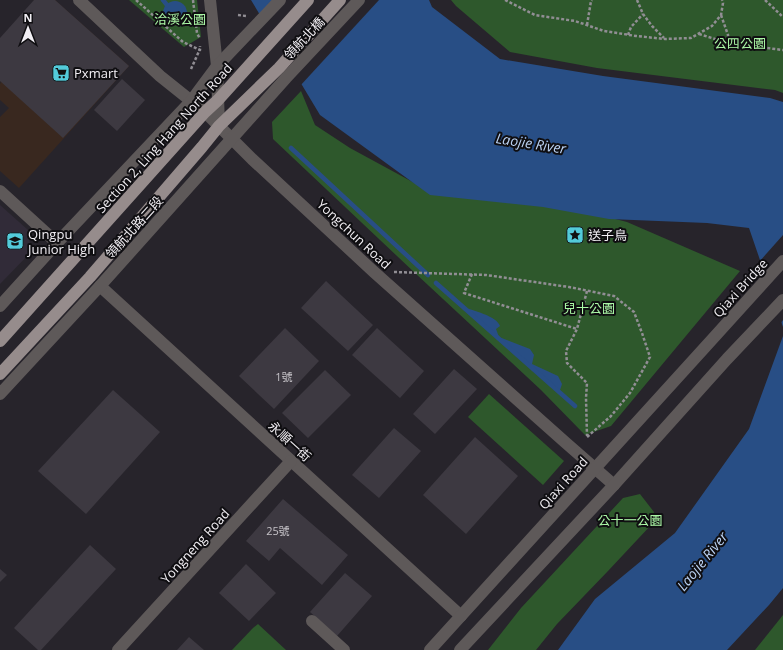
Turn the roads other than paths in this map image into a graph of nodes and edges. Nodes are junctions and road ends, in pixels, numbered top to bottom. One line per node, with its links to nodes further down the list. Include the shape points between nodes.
1 (79, 0): 11 (street, Yongchun Road, via 160,76)
2 (210, 0): 8 (street)
3 (280, 0): 8 (street)
4 (308, 0): 7 (main road, 領航北橋)
5 (340, 0): 13 (main road, 領航北橋, via 279,68)
6 (359, 0): 9 (street, 領航北橋)
7 (269, 43): 10 (main road, Section 2, Ling Hang North Road)
8 (217, 66): 10 (street); 11 (street)
9 (286, 78): 14 (street, 領航北路二段)
10 (218, 100): 12 (main road, Section 2, Ling Hang North Road); 13 (street)
11 (191, 101): 12 (street, Yongchun Road); 16 (street)
12 (205, 112): 13 (street, Yongchun Road); 22 (main road, Section 2, Ling Hang North Road)
13 (219, 126): 14 (street, Yongchun Road); 23 (main road, via 90,277)
14 (232, 138): 18 (street, 領航北路二段); 26 (street, Yongchun Road, via 374,272)
15 (0, 191): 16 (street)
16 (57, 243): 20 (street)
17 (783, 261): 21 (street, Qiaxi Bridge)
18 (100, 286): 24 (street, 領航北路二段); 25 (street, 永順一街)
19 (783, 300): 27 (street)
20 (0, 306)
21 (717, 334): 26 (street, Qiaxi Road)
22 (0, 341)
23 (0, 374)
24 (0, 394)
25 (291, 461): 28 (street, 永順一街); 30 (street, Yongneng Road)
26 (596, 468): 27 (street, Yongchun Road); 28 (street, Qiaxi Road)
27 (614, 484): 33 (street)
28 (461, 616): 32 (street, Qiaxi Road)
29 (312, 621): 31 (street)
30 (118, 650)
31 (344, 650)
32 (430, 650)
33 (460, 650)

